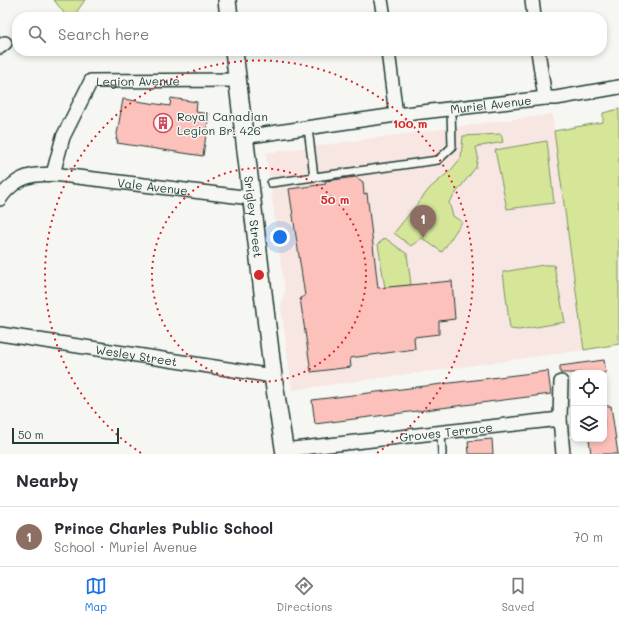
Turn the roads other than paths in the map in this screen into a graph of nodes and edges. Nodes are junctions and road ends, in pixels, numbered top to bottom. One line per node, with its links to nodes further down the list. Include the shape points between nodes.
1 (227, 0): 4 (street)
2 (382, 0): 5 (street)
3 (532, 0): 6 (street)
4 (229, 12)
5 (383, 12)
6 (533, 12)
7 (235, 56): 10 (street, Srigley Street)
8 (389, 56): 14 (street)
9 (539, 56): 12 (street)
10 (237, 80): 16 (street, Srigley Street); 17 (street, Legion Avenue, via 91,82 63,137)
11 (619, 87): 12 (street, Muriel Avenue)
12 (545, 98): 13 (street, Muriel Avenue)
13 (452, 109): 14 (street, Muriel Avenue); 18 (lane, via 452,147 438,160)
14 (396, 115): 15 (street, Muriel Avenue)
15 (308, 128): 16 (street, Muriel Avenue); 18 (lane)
16 (243, 137): 20 (street, Srigley Street)
17 (53, 174): 20 (street, Vale Avenue); 21 (street, Vale Avenue, via 29,176 17,182)
18 (314, 177): 19 (lane)
19 (271, 183)
20 (251, 198): 23 (street, Srigley Street)
21 (0, 199)
22 (0, 334): 23 (street, Wesley Street)
23 (273, 376): 27 (street, Srigley Street)
24 (561, 382): 25 (street)
25 (560, 419): 26 (street, Groves Terrace); 29 (street)
26 (441, 433): 27 (street, Groves Terrace); 28 (lane)
27 (285, 452)
28 (442, 454)
29 (564, 454)

